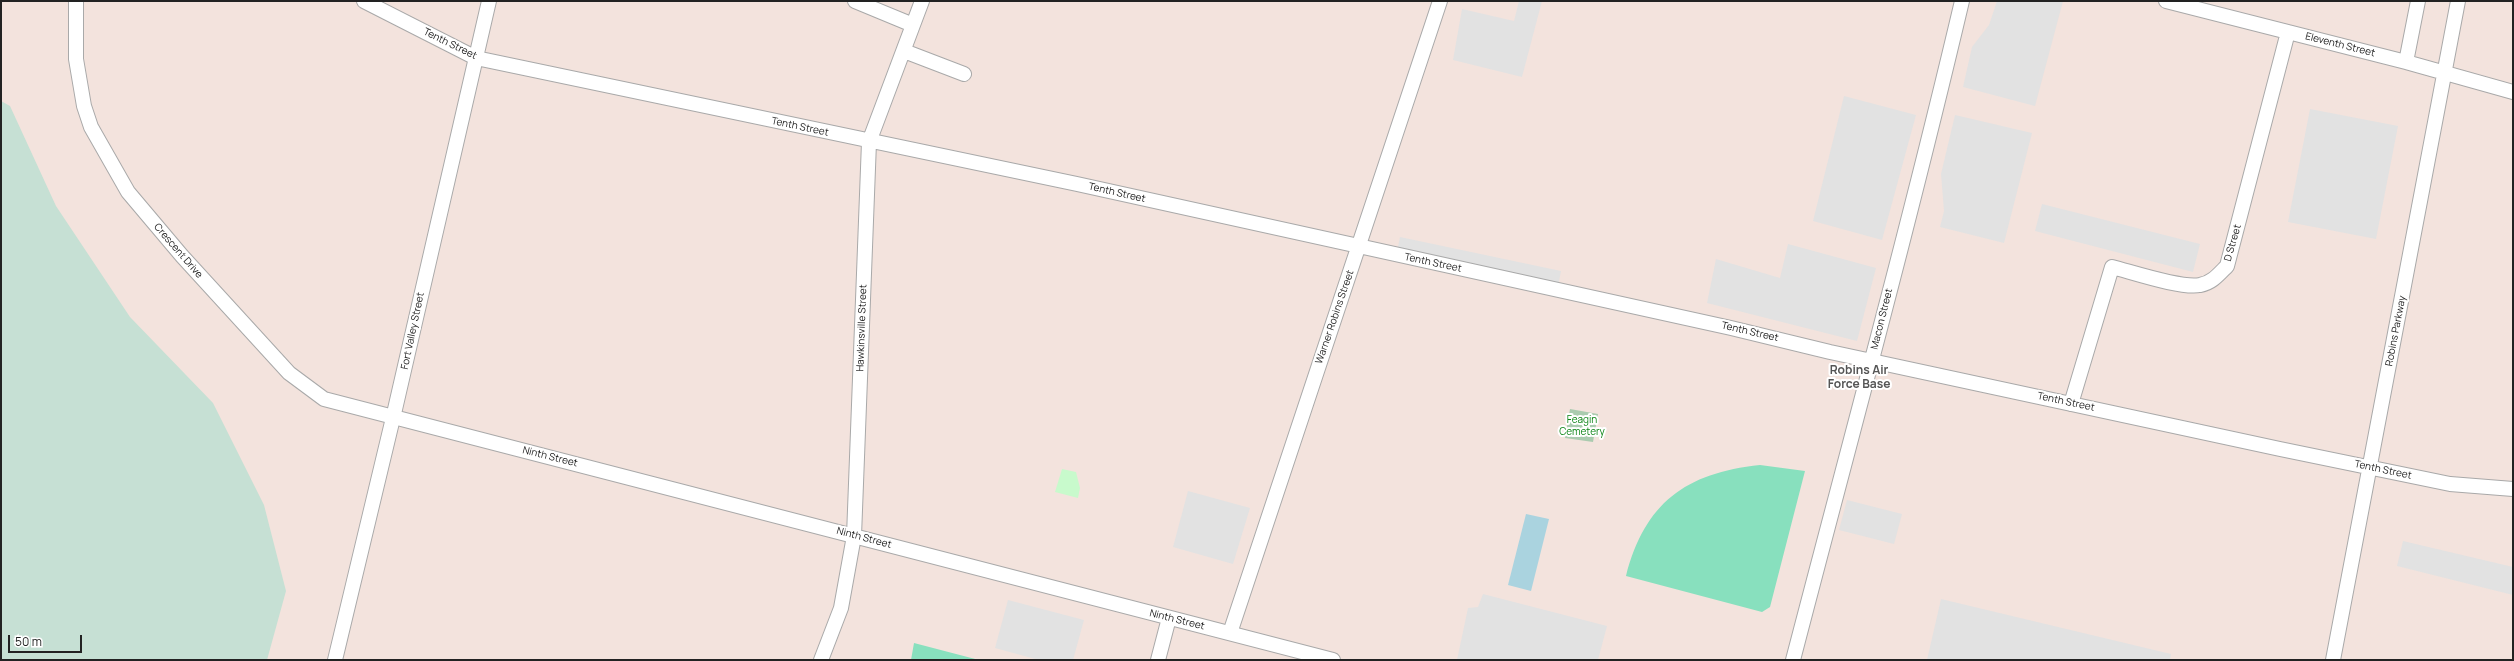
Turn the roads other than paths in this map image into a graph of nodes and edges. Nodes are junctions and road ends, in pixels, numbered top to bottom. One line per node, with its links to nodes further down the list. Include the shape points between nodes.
1 (76, 1): 23 (street, Crescent Drive, via 76,59 84,106 94,133 128,192 182,256 289,373 324,399)
2 (364, 1): 14 (street, Tenth Street)
3 (489, 1): 14 (street, Fort Valley Street)
4 (855, 1): 11 (street)
5 (922, 1): 11 (street, Hawkinsville Street)
6 (1440, 1): 20 (street, Warner Robins Street)
7 (1962, 1): 21 (street, Macon Street)
8 (2166, 1): 12 (street, Eleventh Street)
9 (2418, 1): 15 (street)
10 (2458, 1): 16 (street, Robins Parkway)
11 (913, 25): 13 (street, Hawkinsville Street)
12 (2288, 32): 15 (street, Eleventh Street); 22 (street, D Street, via 2227,266 2215,279 2199,286 2112,267)
13 (904, 51): 17 (street); 19 (street, Hawkinsville Street)
14 (476, 58): 19 (street, Tenth Street); 23 (street, Fort Valley Street)
15 (2406, 62): 16 (street, Eleventh Street)
16 (2444, 73): 18 (street, Eleventh Street); 24 (street, Robins Parkway)
17 (964, 74)
18 (2513, 92)
19 (869, 142): 20 (street, Tenth Street, via 1076,184); 26 (street, Hawkinsville Street)
20 (1359, 248): 21 (street, Tenth Street, via 1732,328); 28 (street, Warner Robins Street)
21 (1871, 361): 22 (street, Tenth Street); 34 (street, Macon Street)
22 (2071, 404): 24 (street, Tenth Street)
23 (394, 418): 26 (street, Ninth Street); 30 (street, Fort Valley Street)
24 (2369, 466): 25 (street, Tenth Street, via 2450,484); 35 (street, Robins Parkway)
25 (2513, 489)
26 (854, 536): 27 (street, Ninth Street); 31 (street, Hawkinsville Street, via 841,608)
27 (1169, 618): 28 (street, Ninth Street); 32 (street)
28 (1230, 633): 29 (street, Ninth Street)
29 (1317, 658): 33 (street, Ninth Street)
30 (335, 660)
31 (821, 660)
32 (1158, 660)
33 (1334, 660)
34 (1793, 660)
35 (2333, 660)

